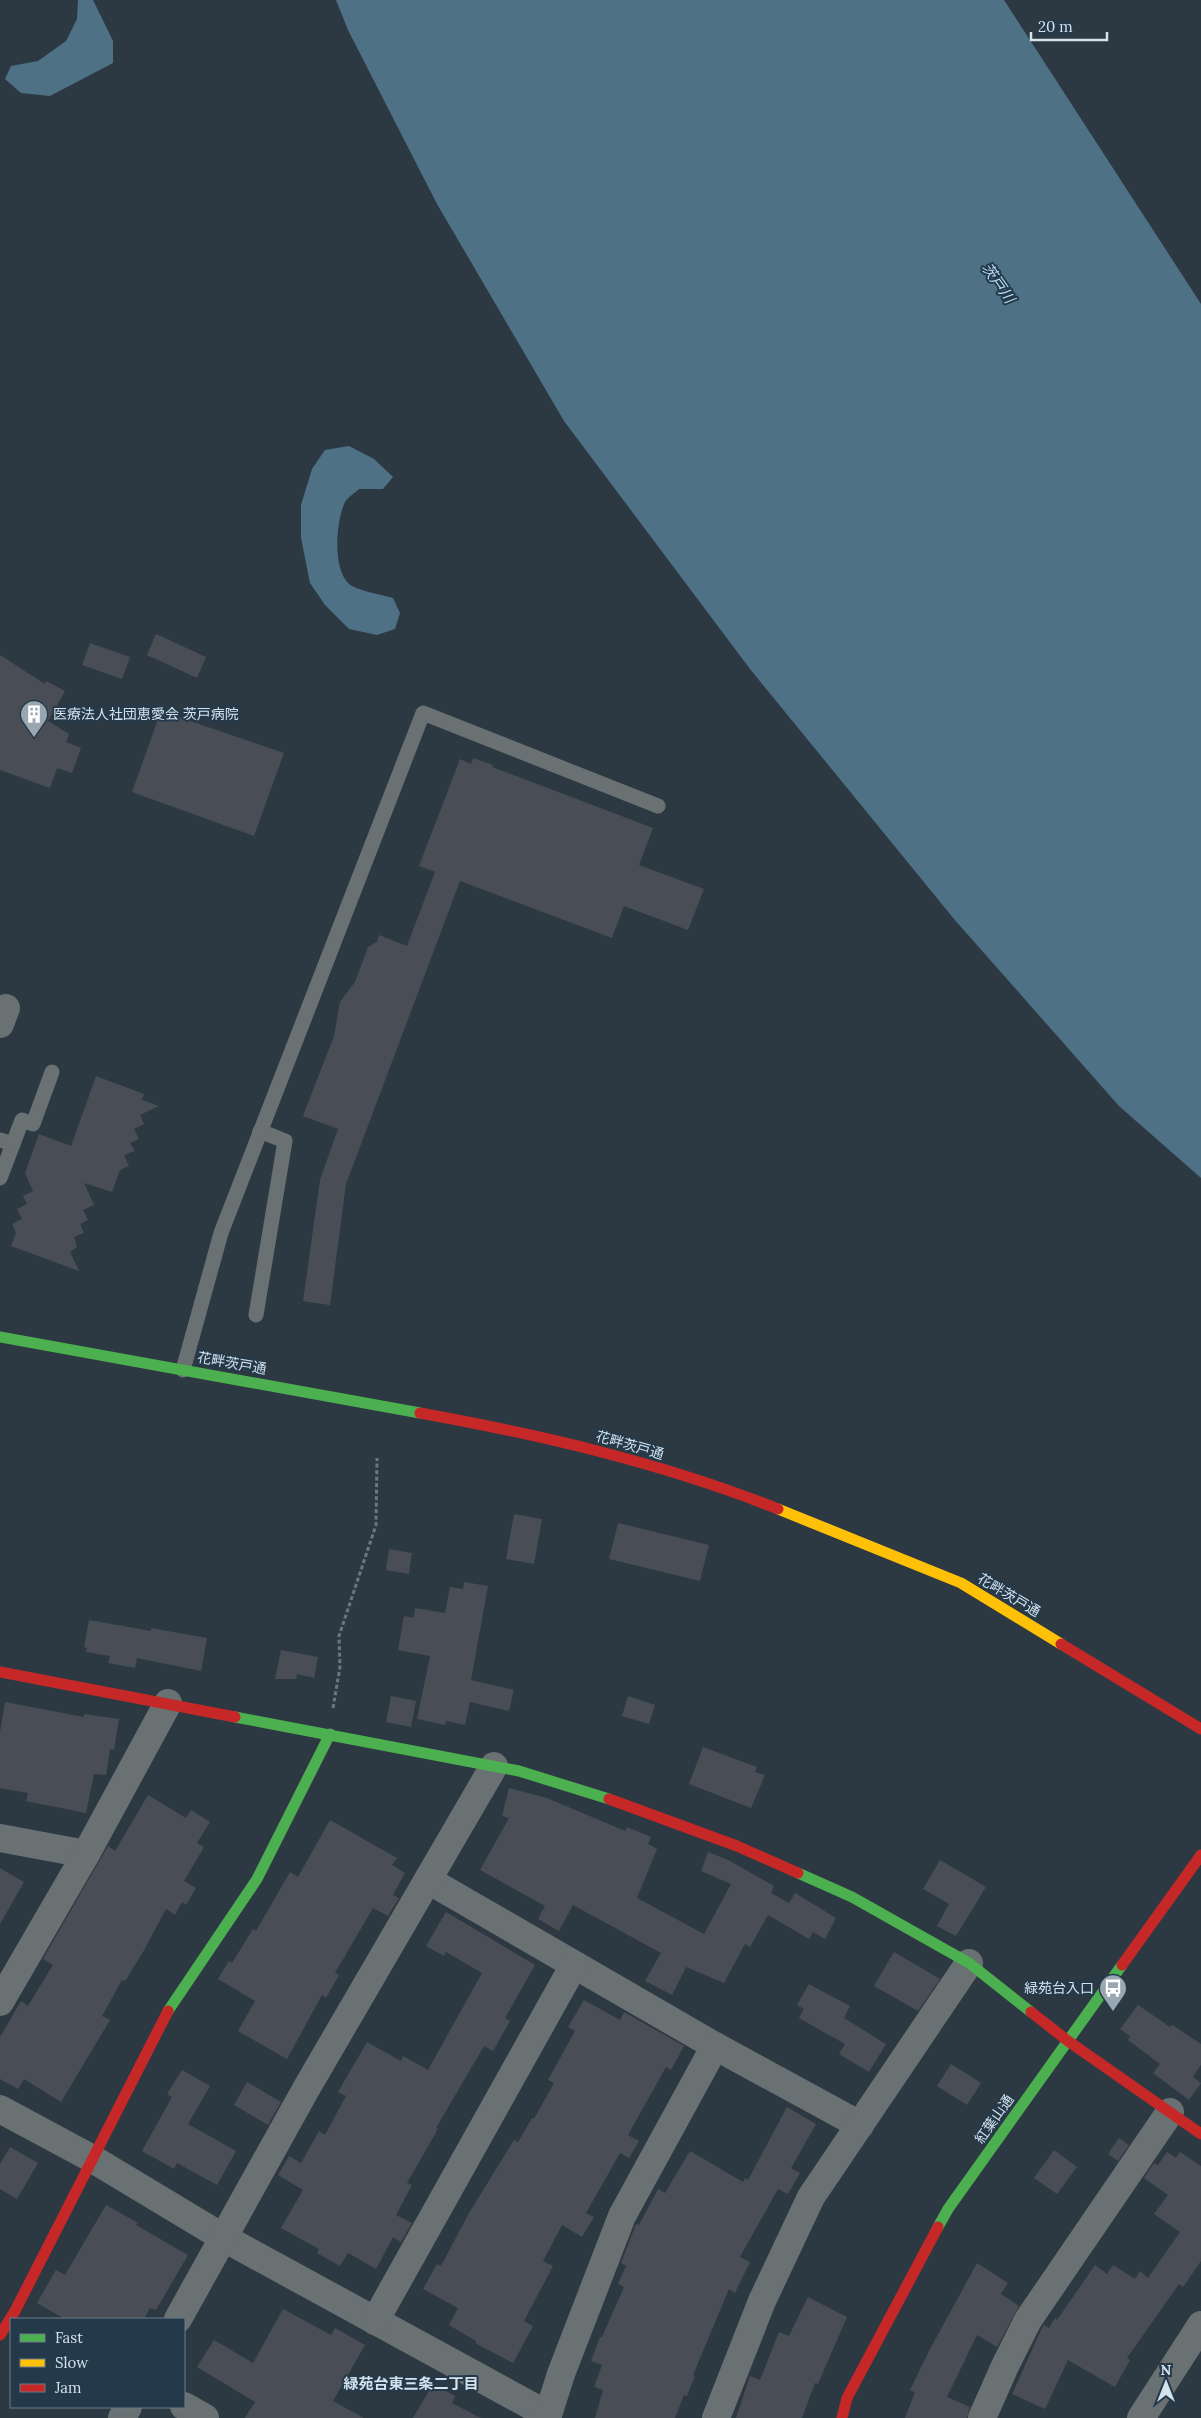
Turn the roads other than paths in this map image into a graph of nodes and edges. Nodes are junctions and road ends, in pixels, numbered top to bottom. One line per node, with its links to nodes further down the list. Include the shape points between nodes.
1 (658, 806): 3 (lane, via 423,713)
2 (52, 1072): 4 (lane, via 33,1124 22,1120)
3 (260, 1131): 6 (lane, via 285,1141); 8 (lane, via 221,1233)
4 (6, 1142): 5 (lane)
5 (0, 1178)
6 (256, 1315)
7 (0, 1337): 8 (street, 花畔茨戸通)
8 (183, 1370): 11 (street, 花畔茨戸通, via 486,1425 608,1453 740,1494 962,1583)
9 (0, 1672): 10 (street)
10 (168, 1703): 12 (street); 15 (street)
11 (1201, 1728)
12 (330, 1734): 13 (street); 27 (street, via 256,1879 171,2006)
13 (494, 1766): 17 (street); 18 (street, via 617,1802 737,1846 852,1897)
14 (0, 1838): 15 (street)
15 (86, 1854): 20 (street)
16 (1201, 1855): 21 (street, 紅葉山通)
17 (428, 1880): 19 (street); 28 (street, via 306,2088)
18 (969, 1963): 21 (street); 25 (street)
19 (574, 1965): 22 (street); 32 (street)
20 (0, 2002)
21 (1068, 2041): 24 (street); 39 (street, 紅葉山通, via 948,2209 847,2398)
22 (715, 2046): 25 (street); 36 (street, via 622,2216 560,2374)
23 (0, 2109): 27 (street)
24 (1170, 2112): 26 (street); 40 (street, via 1028,2320)
25 (860, 2125): 38 (street, via 811,2197 762,2301)
26 (1201, 2134)
27 (91, 2158): 28 (street); 29 (street)
28 (224, 2238): 30 (street); 32 (street)
29 (11, 2318)
30 (179, 2318)
31 (10, 2319): 34 (street)
32 (375, 2320): 36 (street)
33 (1201, 2325): 41 (street)
34 (0, 2335)
35 (185, 2407): 37 (street)
36 (548, 2417)
37 (205, 2418)
38 (716, 2418)
39 (842, 2418)
40 (982, 2418)
41 (1141, 2418)

